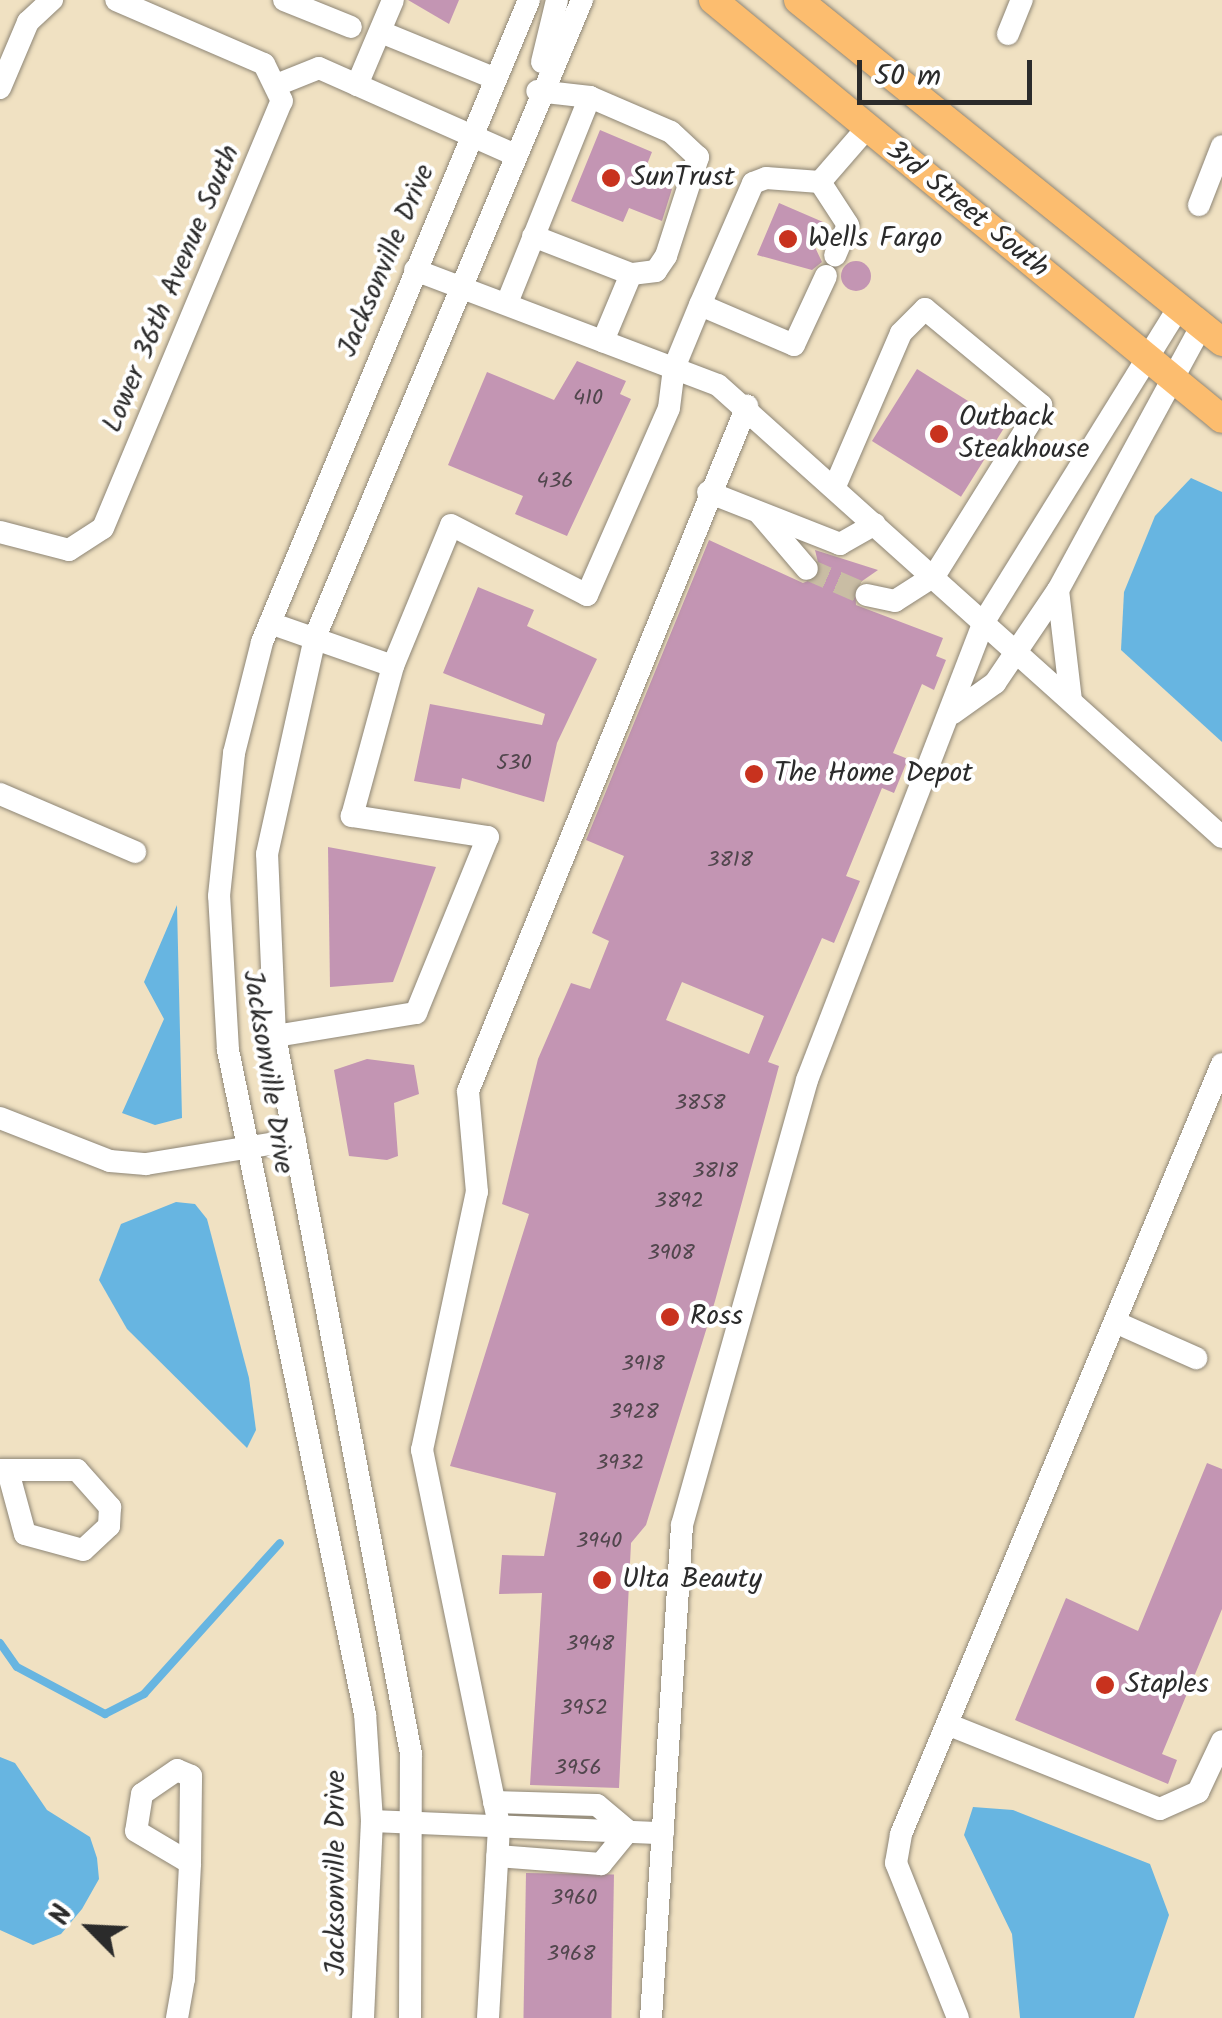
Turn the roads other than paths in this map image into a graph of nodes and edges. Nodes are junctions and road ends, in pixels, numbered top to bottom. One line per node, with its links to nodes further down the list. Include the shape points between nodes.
1 (52, 0): 19 (street, via 28,22)
2 (116, 0): 12 (street)
3 (284, 0): 11 (street)
4 (393, 0): 14 (street)
5 (530, 0): 16 (street, Jacksonville Drive)
6 (558, 0): 20 (street, Jacksonville Drive)
7 (582, 0): 20 (street, Jacksonville Drive)
8 (713, 0): 22 (main road, 3rd Street South)
9 (798, 0): 34 (main road, 3rd Street South)
10 (1022, 0): 15 (street)
11 (312, 5): 13 (street)
12 (176, 10): 17 (street, via 264,64)
13 (351, 27)
14 (381, 32): 16 (street); 18 (street)
15 (1008, 34)
16 (496, 79): 23 (street, Jacksonville Drive)
17 (279, 84): 18 (street, via 318,68); 46 (street, Lower 36th Avenue South, via 276,120 103,528 69,550)
18 (357, 85): 23 (street)
19 (0, 88)
20 (537, 90): 21 (street); 25 (street, Jacksonville Drive)
21 (590, 97): 28 (street); 30 (street, via 671,132 698,157 660,265)
22 (866, 129): 26 (street); 37 (main road, 3rd Street South)
23 (471, 136): 25 (street); 29 (street, Jacksonville Drive)
24 (1222, 146): 27 (street)
25 (512, 152): 31 (street, Jacksonville Drive)
26 (820, 182): 33 (street, via 753,183); 33 (street, via 848,226 794,345)
27 (1199, 205)
28 (533, 236): 30 (street); 32 (street)
29 (415, 270): 31 (street); 51 (street, Jacksonville Drive)
30 (631, 274): 36 (street)
31 (456, 285): 32 (street); 53 (street, Jacksonville Drive)
32 (507, 303): 36 (street)
33 (700, 305): 38 (street)
34 (1178, 308): 35 (main road, 3rd Street South); 37 (street)
35 (1212, 334): 39 (street)
36 (603, 341): 38 (street)
37 (1146, 356): 39 (main road, 3rd Street South); 52 (street)
38 (674, 368): 40 (street); 55 (street, via 669,408 587,595 451,525)
39 (1172, 378): 41 (main road, 3rd Street South); 49 (street)
40 (747, 406): 42 (street); 43 (street)
41 (1222, 419)
42 (836, 484): 45 (street); 48 (street, via 901,333 925,309 1041,404)
43 (708, 492): 44 (street); 71 (street, via 468,1091 477,1192 422,1450)
44 (758, 512): 45 (street, via 840,544); 47 (street)
45 (875, 524): 48 (street)
46 (0, 532)
47 (808, 568)
48 (934, 576): 50 (street, via 896,602); 52 (street)
49 (1058, 590): 54 (street); 56 (street)
50 (868, 595)
51 (270, 623): 53 (street); 65 (street, Jacksonville Drive, via 234,753 219,896 228,1050)
52 (983, 623): 54 (street); 57 (street)
53 (315, 636): 55 (street); 61 (street, Jacksonville Drive, via 267,854)
54 (1017, 654): 56 (street); 57 (street)
55 (393, 666): 61 (street, via 352,816 488,838 416,1012)
56 (1070, 700): 59 (street)
57 (952, 713): 75 (street, via 807,1080 682,1525)
58 (0, 794): 60 (street)
59 (1222, 837)
60 (135, 852)
61 (275, 1036): 64 (street, Jacksonville Drive)
62 (1222, 1064): 66 (street)
63 (0, 1118): 65 (street, via 110,1161)
64 (295, 1140): 65 (street); 73 (street, Jacksonville Drive, via 396,1656)
65 (247, 1147): 72 (street, Jacksonville Drive, via 365,1714)
66 (1114, 1322): 67 (street); 69 (street)
67 (1196, 1358)
68 (4, 1473): 68 (street, via 25,1534 83,1550 109,1526 110,1507 76,1470)
69 (948, 1724): 70 (street, via 1160,1809 1198,1792); 83 (street, via 896,1864)
70 (1222, 1741)
71 (496, 1813): 73 (street); 74 (street); 76 (street)
72 (372, 1820): 73 (street); 79 (street, Jacksonville Drive)
73 (416, 1821): 80 (street, Jacksonville Drive)
74 (628, 1831): 75 (street); 76 (street, via 601,1864)
75 (663, 1833): 82 (street)
76 (497, 1856): 81 (street)
77 (190, 1863): 78 (street)
78 (177, 2018)
79 (363, 2018)
80 (410, 2018)
81 (488, 2018)
82 (651, 2018)
83 (958, 2018)

